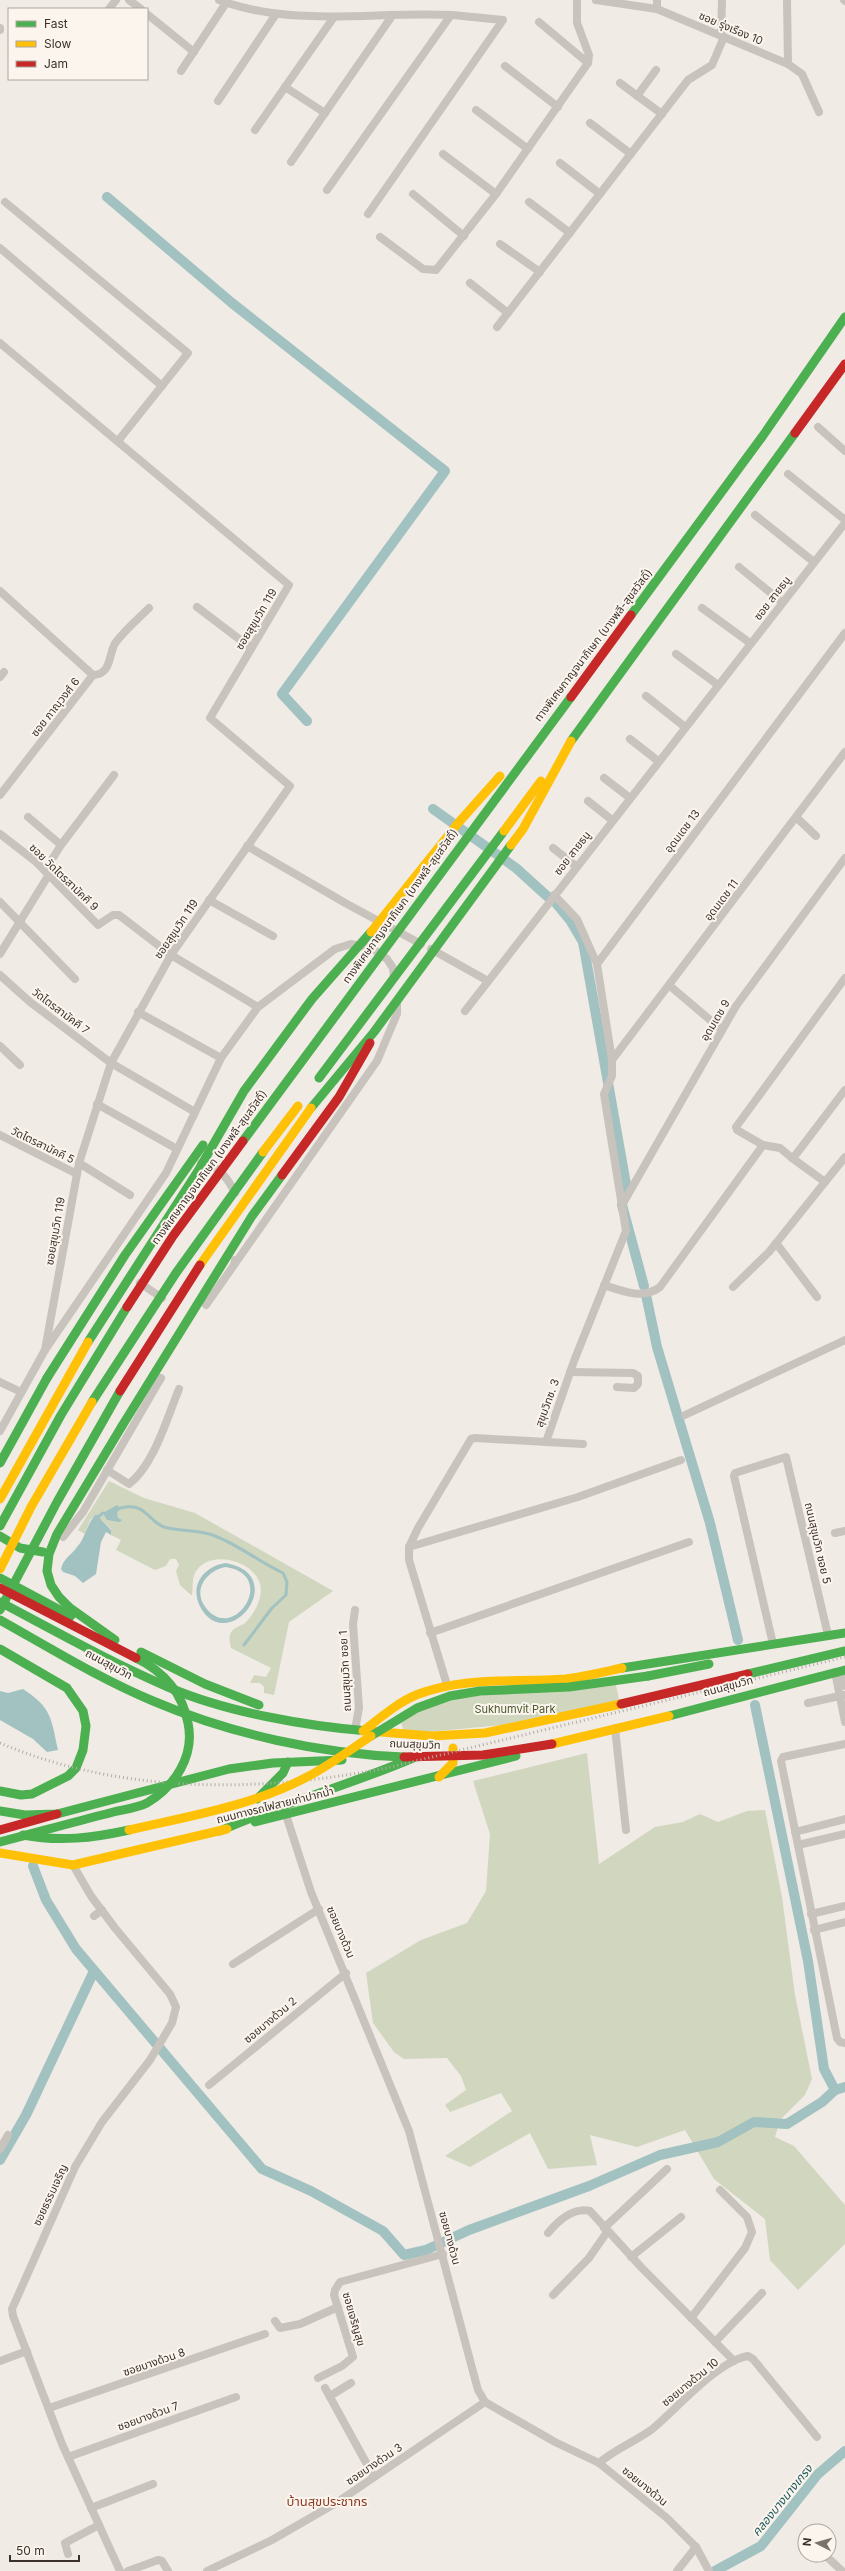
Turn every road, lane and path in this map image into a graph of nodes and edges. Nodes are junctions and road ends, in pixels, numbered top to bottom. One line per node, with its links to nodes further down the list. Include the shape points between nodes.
1 (116, 0): 9 (street)
2 (129, 0): 10 (street)
3 (577, 0): 20 (street, via 577,23 589,55)
4 (596, 0): 11 (street, ซอย รุ่งเรือง 10)
5 (657, 0): 11 (street)
6 (722, 0): 18 (street)
7 (787, 0): 21 (street)
8 (222, 1): 12 (street); 19 (street)
9 (110, 8)
10 (140, 8)
11 (657, 9): 18 (street, ซอย รุ่งเรือง 10)
12 (276, 14): 16 (street); 28 (street)
13 (148, 15): 19 (street)
14 (451, 15): 15 (street); 41 (street); 47 (street, via 503,20)
15 (392, 16): 16 (street); 32 (street)
16 (334, 17): 26 (street)
17 (539, 22): 20 (street)
18 (722, 37): 21 (street, ซอย รุ่งเรือง 10); 33 (street, via 712,65 688,80)
19 (194, 52): 24 (street)
20 (588, 64): 29 (street)
21 (788, 64): 31 (street, ซอย รุ่งเรือง 10, via 802,74)
22 (505, 66): 29 (street)
23 (656, 70): 27 (street)
24 (181, 71)
25 (620, 83): 27 (street)
26 (285, 87): 32 (street); 35 (street)
27 (637, 96): 33 (street)
28 (218, 101)
29 (558, 107): 36 (street)
30 (476, 110): 36 (street)
31 (819, 112)
32 (325, 113): 39 (street)
33 (662, 114): 38 (street)
34 (590, 123): 38 (street)
35 (255, 130)
36 (528, 149): 43 (street)
37 (443, 154): 43 (street)
38 (631, 154): 44 (street)
39 (291, 162)
40 (560, 163): 44 (street)
41 (327, 190)
42 (413, 194): 49 (street)
43 (496, 194): 49 (street)
44 (600, 194): 48 (street)
45 (5, 202): 60 (street, via 188,353)
46 (529, 202): 48 (street)
47 (368, 214)
48 (570, 233): 53 (street)
49 (464, 236): 50 (street, via 436,270 423,269)
50 (380, 237)
51 (500, 244): 53 (street)
52 (0, 248): 60 (street)
53 (540, 272): 55 (street)
54 (470, 282): 55 (street)
55 (508, 313): 57 (street)
56 (845, 317): 81 (main road, ทางพิเศษกาญจนาภิเษก (บางพลี-สุขสวัสดิ์), bridge, via 762,437)
57 (497, 327)
58 (0, 343): 62 (street)
59 (845, 364): 84 (main road)
60 (162, 386): 62 (street)
61 (818, 427): 63 (street)
62 (118, 441): 76 (street, ซอยสุขุมวิท 119, via 289,585)
63 (845, 451)
64 (788, 474): 66 (street)
65 (755, 515): 67 (street)
66 (845, 521): 67 (street, ซอย สายธนู)
67 (814, 562): 70 (street, ซอย สายธนู)
68 (739, 567): 70 (street)
69 (0, 591): 78 (street, ซอย ภาณุวงศ์ 6)
70 (782, 602): 75 (street, ซอย สายธนู)
71 (197, 607): 76 (street)
72 (149, 608): 78 (street, via 115,642 109,664 100,673)
73 (702, 608): 75 (street)
74 (845, 633): 110 (street, อุดมเดช 13)
75 (750, 643): 79 (street, ซอย สายธนู)
76 (252, 648): 98 (street, ซอยสุขุมวิท 119, via 210,718 290,786)
77 (676, 654): 79 (street)
78 (93, 675): 89 (street, ซอย ภาณุวงศ์ 6)
79 (718, 685): 82 (street, ซอย สายธนู)
80 (646, 696): 82 (street)
81 (548, 726): 128 (main road, bridge, via 459,822 358,948 299,1015); 167 (main road, ทางพิเศษกาญจนาภิเษก (บางพลี-สุขสวัสดิ์), bridge, via 173,1236 121,1313 74,1390)
82 (685, 727): 86 (street, ซอย สายธนู)
83 (630, 739): 86 (street)
84 (571, 741): 120 (main road, bridge, via 523,829); 126 (main road, bridge)
85 (845, 752): 93 (street, อุดมเดช 11)
86 (658, 761): 90 (street, ซอย สายธนู)
87 (114, 775): 97 (street)
88 (604, 778): 90 (street)
89 (0, 795)
90 (630, 798): 94 (street, ซอย สายธนู)
91 (588, 802): 94 (street)
92 (28, 817): 97 (street)
93 (797, 818): 96 (street); 115 (street, อุดมเดช 11)
94 (612, 820): 101 (street, ซอย สายธนู)
95 (0, 834): 102 (street, ซอย วัดไตรสามัคคี 9, via 35,861)
96 (816, 836)
97 (61, 845): 102 (street, via 51,861)
98 (247, 846): 104 (street, ซอยสุขุมวิท 119); 114 (street)
99 (553, 848): 101 (street)
100 (845, 858): 119 (street, อุดมเดช 9, via 736,1006)
101 (576, 866): 103 (street, ซอย สายธนู)
102 (48, 876): 106 (street); 109 (street, ซอย วัดไตรสามัคคี 9, via 98,925 113,915 119,915)
103 (554, 895): 110 (street, via 576,919); 114 (street, ซอย สายธนู)
104 (209, 900): 107 (street); 109 (street, ซอยสุขุมวิท 119)
105 (0, 902): 106 (street)
106 (20, 923): 108 (street); 113 (street)
107 (273, 936)
108 (0, 954)
109 (170, 955): 116 (street); 118 (street, ซอยสุขุมวิท 119)
110 (597, 964): 123 (street)
111 (0, 975): 124 (street, วัดไตรสามัคคี 7, via 30,1002)
112 (845, 978): 133 (street, via 736,1127 736,1130)
113 (75, 979)
114 (488, 981): 117 (street, ซอย สายธนู)
115 (670, 986): 119 (street); 123 (street, อุดมเดช 11)
116 (258, 1007): 122 (street); 145 (street, via 335,949 351,944 364,945 387,959 393,968 397,1014 377,1061)
117 (465, 1011)
118 (138, 1012): 122 (street); 124 (street, ซอยสุขุมวิท 119)
119 (722, 1030): 142 (street, อุดมเดช 9)
120 (374, 1032): 173 (main road, bridge, via 351,1079 252,1216); 178 (main road, bridge, via 349,1058 304,1116 180,1293 94,1436)
121 (0, 1046): 125 (street)
122 (221, 1058): 131 (street)
123 (612, 1060): 142 (street, สุขุมวิทซ. 3, via 612,1076 605,1090)
124 (111, 1063): 130 (street, ซอยสุขุมวิท 119); 131 (street, วัดไตรสามัคคี 7)
125 (20, 1065)
126 (313, 1086)
127 (845, 1090): 136 (street)
128 (244, 1091): 163 (main road, bridge, via 148,1221 47,1378); 165 (main road, bridge, via 202,1165 82,1352)
129 (303, 1099): 174 (main road, bridge, via 138,1327 50,1472)
130 (97, 1104): 134 (street); 137 (street, ซอยสุขุมวิท 119)
131 (195, 1112): 134 (street)
132 (0, 1135): 139 (street, วัดไตรสามัคคี 5)
133 (763, 1146): 136 (street, via 780,1148); 147 (street, via 660,1287 652,1293 644,1294)
134 (177, 1149): 138 (street)
135 (845, 1157): 140 (street)
136 (792, 1158): 140 (street)
137 (79, 1163): 139 (street, ซอยสุขุมวิท 119); 141 (street)
138 (166, 1173): 144 (street); 145 (street, via 190,1164 203,1163 219,1170 227,1179 236,1196 240,1215)
139 (77, 1174): 152 (street, ซอยสุขุมวิท 119)
140 (825, 1182): 143 (street)
141 (130, 1195)
142 (623, 1202): 147 (street, สุขุมวิทซ. 3, via 626,1231)
143 (776, 1243): 148 (street); 149 (street)
144 (106, 1260): 146 (street); 152 (street)
145 (234, 1265): 150 (street)
146 (133, 1278): 150 (street, via 191,1317); 166 (main road, via 79,1366)
147 (604, 1285): 153 (street, สุขุมวิทซ. 3)
148 (733, 1287)
149 (817, 1297)
150 (193, 1325): 164 (street)
151 (845, 1340): 158 (street)
152 (45, 1350): 157 (street)
153 (570, 1372): 155 (street, via 633,1373 638,1376 638,1384 634,1388); 160 (street, สุขุมวิทซ. 3)
154 (0, 1382): 157 (street)
155 (617, 1387)
156 (179, 1389): 164 (street, via 148,1463 134,1481 129,1484)
157 (21, 1392): 159 (street)
158 (685, 1414)
159 (0, 1431)
160 (546, 1442): 161 (street); 172 (street, สุขุมวิทซ. 3, via 471,1439)
161 (583, 1444)
162 (681, 1460): 172 (street, via 578,1497)
163 (0, 1463)
164 (107, 1470): 173 (street, via 83,1512 63,1538)
165 (0, 1499)
166 (0, 1507)
167 (0, 1526)
168 (845, 1531): 169 (street)
169 (835, 1533)
170 (0, 1536): 173 (main road, via 23,1550)
171 (689, 1542): 181 (street)
172 (409, 1547): 181 (street, via 409,1560)
173 (48, 1550): 184 (main road, via 45,1569 51,1588 68,1606)
174 (0, 1569)
175 (0, 1578): 184 (main road)
176 (0, 1588): 216 (main road, bridge, via 154,1667 177,1692 185,1706 190,1736 189,1752 175,1780 146,1803)
177 (0, 1602): 195 (main road, ถนนสุขุมวิท, via 169,1688 252,1713)
178 (0, 1610)
179 (355, 1610): 197 (street, ถนนสุขุมวิท ซอย 1, via 353,1624)
180 (0, 1620): 201 (main road, ถนนสุขุมวิท, via 144,1696 181,1712 265,1736)
181 (430, 1633): 190 (street)
182 (845, 1633): 183 (main road)
183 (828, 1634): 186 (main road); 186 (street, ถนนสุขุมวิท ซอย 5, via 786,1457 735,1473 734,1476)
184 (115, 1640): 195 (main road, via 229,1694)
185 (845, 1642): 211 (main road, bridge, via 564,1688 463,1693 436,1700 399,1717 306,1778 235,1805 98,1836 52,1840)
186 (773, 1644): 190 (main road, via 565,1679 488,1680)
187 (0, 1648): 206 (main road, via 58,1681 78,1701 86,1726 83,1750 76,1768 44,1790 21,1795)
188 (845, 1651): 198 (main road, ถนนสุขุมวิท, via 555,1720)
189 (841, 1671): 191 (street); 192 (street); 196 (main road, ถนนสุขุมวิท)
190 (447, 1685): 197 (main road, via 415,1696)
191 (845, 1686)
192 (842, 1695): 193 (street); 194 (street)
193 (808, 1703)
194 (845, 1722)
195 (335, 1728): 197 (main road, ถนนสุขุมวิท)
196 (616, 1728): 199 (main road, ถนนสุขุมวิท); 212 (street)
197 (359, 1731): 198 (main road, ถนนสุขุมวิท)
198 (452, 1736): 202 (main road)
199 (553, 1743): 202 (main road, ถนนสุขุมวิท); 205 (main road, ถนนทางรถไฟสายเก่าปากน้ำ)
200 (845, 1744): 214 (street, via 781,1758)
201 (398, 1756): 203 (main road, ถนนสุขุมวิท); 204 (main road)
202 (454, 1757): 203 (main road, ถนนสุขุมวิท); 205 (main road, via 450,1768)
203 (414, 1758): 213 (main road, via 386,1771 281,1805)
204 (288, 1762): 208 (main road, via 230,1768); 213 (main road, via 283,1773)
205 (439, 1777): 209 (main road, ถนนทางรถไฟสายเก่าปากน้ำ)
206 (0, 1791)
207 (0, 1811): 208 (main road, bridge, via 25,1815)
208 (56, 1814): 211 (main road, bridge)
209 (286, 1815): 213 (main road, ถนนทางรถไฟสายเก่าปากน้ำ); 221 (street, ซอยบางด้วน)
210 (845, 1819): 214 (street)
211 (0, 1829)
212 (626, 1830)
213 (220, 1831): 219 (main road, ถนนทางรถไฟสายเก่าปากน้ำ)
214 (795, 1832): 217 (street)
215 (845, 1834): 217 (street)
216 (0, 1842)
217 (798, 1845): 223 (street)
218 (0, 1853): 219 (main road, ถนนทางรถไฟสายเก่าปากน้ำ)
219 (72, 1865): 222 (street, ซอยธรรมเจริญ)
220 (845, 1906): 223 (street)
221 (319, 1909): 227 (street); 228 (street, ซอยบางด้วน)
222 (102, 1910): 224 (street); 247 (street, ซอยธรรมเจริญ, via 173,2000 175,2013 150,2060 102,2122 74,2167 14,2302 12,2316)
223 (811, 1914): 226 (street)
224 (94, 1916)
225 (845, 1922): 226 (street)
226 (814, 1930): 229 (street, via 837,2038)
227 (232, 1964)
228 (346, 1973): 230 (street, ซอยบางด้วน 2); 238 (street, ซอยบางด้วน, via 409,2131)
229 (845, 2043)
230 (210, 2084)
231 (8, 2135): 232 (street)
232 (0, 2149)
233 (667, 2169): 236 (street)
234 (720, 2190): 243 (street, via 747,2216 752,2232 745,2248)
235 (681, 2217): 239 (street)
236 (606, 2230): 237 (street, via 590,2211 580,2210 562,2219); 239 (street); 241 (street, via 589,2258)
237 (548, 2233)
238 (442, 2250): 242 (street, ซอยเจริญสุข, via 340,2282 334,2290); 255 (street, ซอยบางด้วน, via 478,2390)
239 (631, 2257): 243 (street)
240 (762, 2293): 246 (street)
241 (553, 2294)
242 (338, 2307): 244 (street, via 300,2324 280,2328); 250 (street, ซอยเจริญสุข, via 353,2357 342,2366)
243 (691, 2318): 246 (street)
244 (275, 2321)
245 (265, 2334): 256 (street, ซอยบางด้วน 8)
246 (715, 2342): 249 (street)
247 (27, 2351): 248 (street); 256 (street, ซอยธรรมเจริญ)
248 (0, 2361)
249 (734, 2361): 257 (street, ซอยบางด้วน 10, via 742,2357 753,2359); 259 (street, ซอยบางด้วน 10, via 692,2392 650,2430 616,2450)
250 (318, 2378)
251 (351, 2383): 253 (street)
252 (325, 2388): 253 (street)
253 (330, 2396): 260 (street)
254 (236, 2397): 258 (street, ซอยบางด้วน 7)
255 (485, 2402): 259 (street, ซอยบางด้วน); 260 (street, ซอยบางด้วน 3)
256 (49, 2408): 258 (street, ซอยธรรมเจริญ)
257 (817, 2437)
258 (68, 2457): 262 (street, ซอยธรรมเจริญ)
259 (600, 2464): 264 (street, ซอยบางด้วน, via 668,2518)
260 (374, 2476): 270 (street, ซอยบางด้วน 3, via 292,2529)
261 (153, 2484): 262 (street)
262 (91, 2508): 263 (street, ซอยธรรมเจริญ)
263 (99, 2525): 265 (street, via 65,2543); 267 (street, ซอยธรรมเจริญ)
264 (698, 2549): 271 (street); 272 (street, ซอยบางด้วน)
265 (68, 2554)
266 (834, 2563): 273 (street)
267 (120, 2571)
268 (128, 2571): 269 (street, via 158,2560 162,2561)
269 (168, 2571)
270 (207, 2571)
271 (677, 2571)
272 (709, 2571)
273 (842, 2571)

